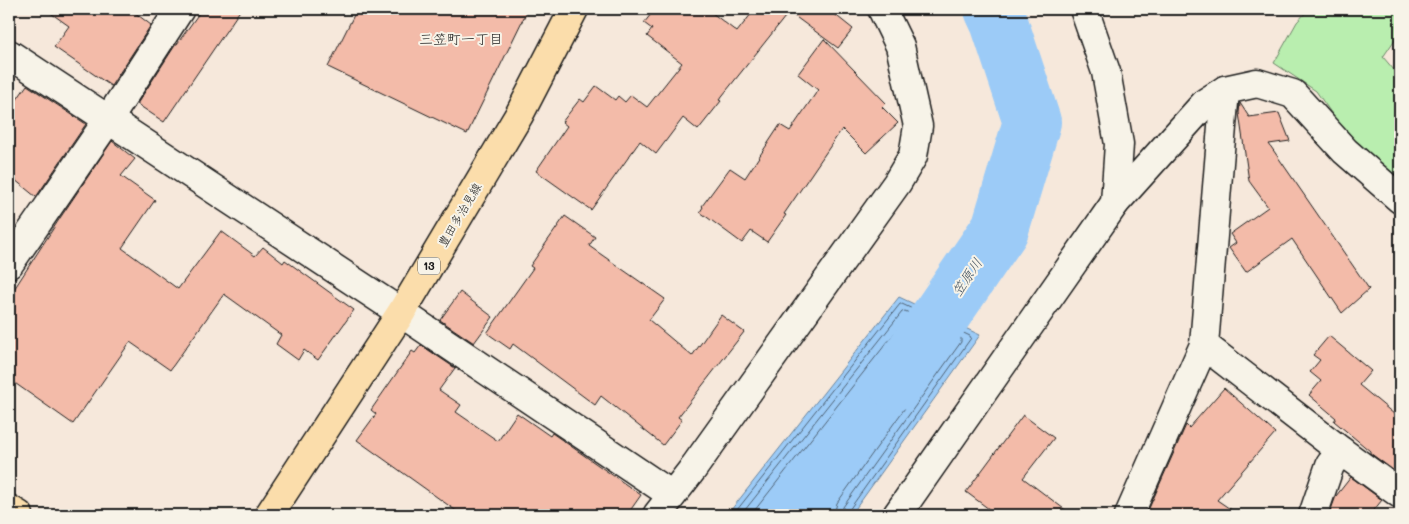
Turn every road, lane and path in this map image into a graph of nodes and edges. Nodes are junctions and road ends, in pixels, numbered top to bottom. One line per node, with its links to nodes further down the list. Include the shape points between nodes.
1 (180, 9): 7 (street)
2 (574, 9): 11 (main road, 豊田多治見線 / 13, via 519,115)
3 (882, 9): 15 (street, via 900,46 918,126 912,156 897,184)
4 (1084, 9): 9 (street, via 1106,72 1119,144)
5 (9, 54): 7 (street)
6 (1225, 90): 8 (street, via 1257,83 1293,94 1345,151); 9 (street, via 1206,102); 12 (street)
7 (108, 120): 10 (street); 11 (street)
8 (1400, 199)
9 (1115, 203): 19 (street)
10 (9, 264)
11 (401, 313): 15 (street); 18 (main road, 豊田多治見線 / 13)
12 (1204, 345): 13 (street); 20 (street)
13 (1341, 451): 14 (street); 21 (street, via 1330,465)
14 (1400, 494)
15 (664, 505)
16 (9, 509): 17 (main road)
17 (19, 515)
18 (269, 515)
19 (897, 515)
20 (1129, 515)
21 (1314, 515)

